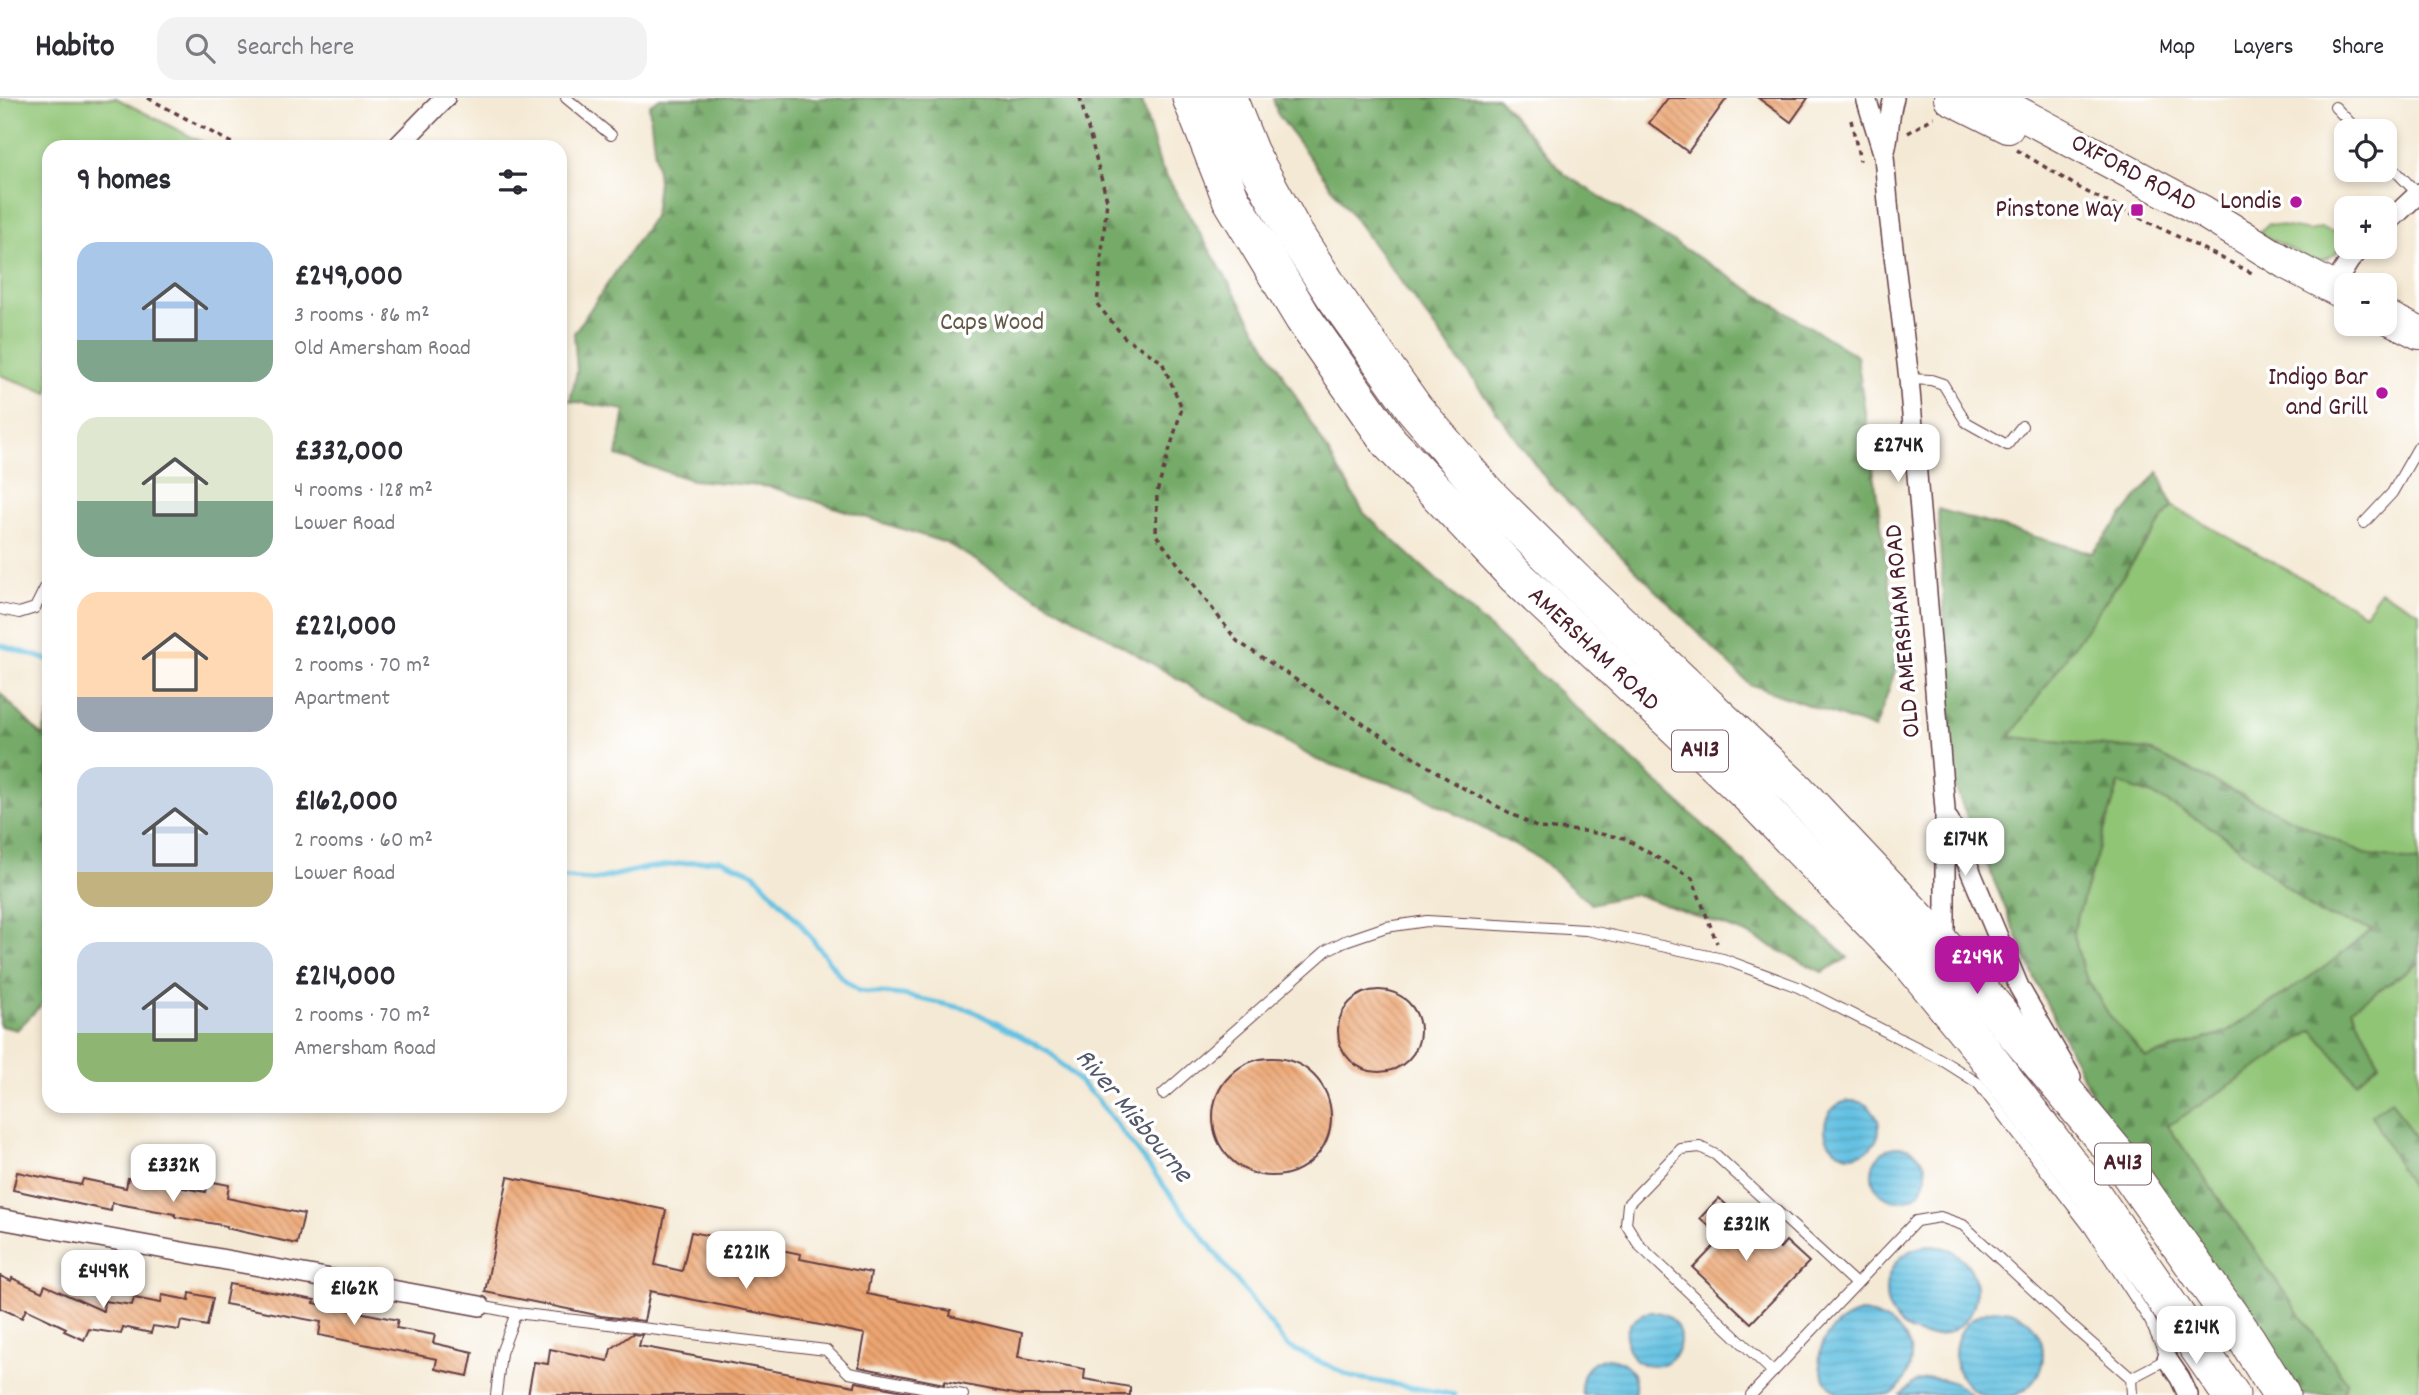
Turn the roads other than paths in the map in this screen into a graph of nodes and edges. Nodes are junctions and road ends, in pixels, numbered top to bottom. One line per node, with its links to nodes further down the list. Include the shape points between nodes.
1 (445, 98): 12 (street)
2 (566, 98): 11 (lane)
3 (1191, 98): 29 (highway, AMERSHAM ROAD / A413, via 1231,199 1303,318 1390,443 1516,576 1752,799 1898,948)
4 (1228, 98): 28 (highway, A413, via 1250,153 1294,233 1414,408 1487,494 1796,790)
5 (1866, 98): 13 (street, OLD AMERSHAM ROAD)
6 (1894, 98): 13 (street, OLD AMERSHAM ROAD)
7 (1991, 98): 17 (main road, OXFORD ROAD, via 2202,211)
8 (1947, 104): 17 (main road, via 2190,220)
9 (2335, 107): 10 (lane)
10 (2346, 119)
11 (611, 135)
12 (404, 140)
13 (1887, 147): 21 (street, OLD AMERSHAM ROAD, via 1889,214)
14 (2397, 172): 15 (lane)
15 (2419, 194): 16 (street)
16 (2397, 214)
17 (2274, 271): 18 (main road, OXFORD ROAD)
18 (2334, 289)
19 (2397, 322): 20 (main road)
20 (2419, 333)
21 (1909, 379): 22 (lane, via 1943,384 1966,422 2007,445); 27 (street, OLD AMERSHAM ROAD)
22 (2022, 426)
23 (2419, 446): 24 (lane, via 2392,493)
24 (2364, 523)
25 (42, 594): 26 (lane, via 35,608 19,613)
26 (0, 609)
27 (1945, 809): 28 (street, OLD AMERSHAM ROAD); 31 (street, OLD AMERSHAM ROAD, via 2019,987)
28 (1945, 948): 29 (street, OLD AMERSHAM ROAD, via 1954,995); 31 (highway, A413)
29 (1982, 1050): 44 (highway, AMERSHAM ROAD / A413, via 2093,1195)
30 (1163, 1094): 36 (lane, via 1327,950 1386,927 1427,921 1586,930 1723,959 1798,987 1978,1083 2090,1229 2150,1321)
31 (2113, 1150): 45 (highway, A413)
32 (0, 1219): 34 (street)
33 (1856, 1284): 37 (lane); 37 (lane, via 1716,1155 1700,1147 1681,1149 1628,1204 1626,1224 1639,1245); 38 (lane, via 1916,1221 1940,1217 1963,1225)
34 (480, 1306): 35 (lane)
35 (516, 1312): 39 (lane, via 501,1353); 40 (lane, via 826,1350 849,1373)
36 (2167, 1359): 38 (lane); 43 (street)
37 (1773, 1372): 41 (lane)
38 (2131, 1378): 42 (lane)
39 (496, 1395)
40 (963, 1395)
41 (1751, 1395)
42 (2132, 1395)
43 (2188, 1395)
44 (2231, 1395)
45 (2281, 1395)

